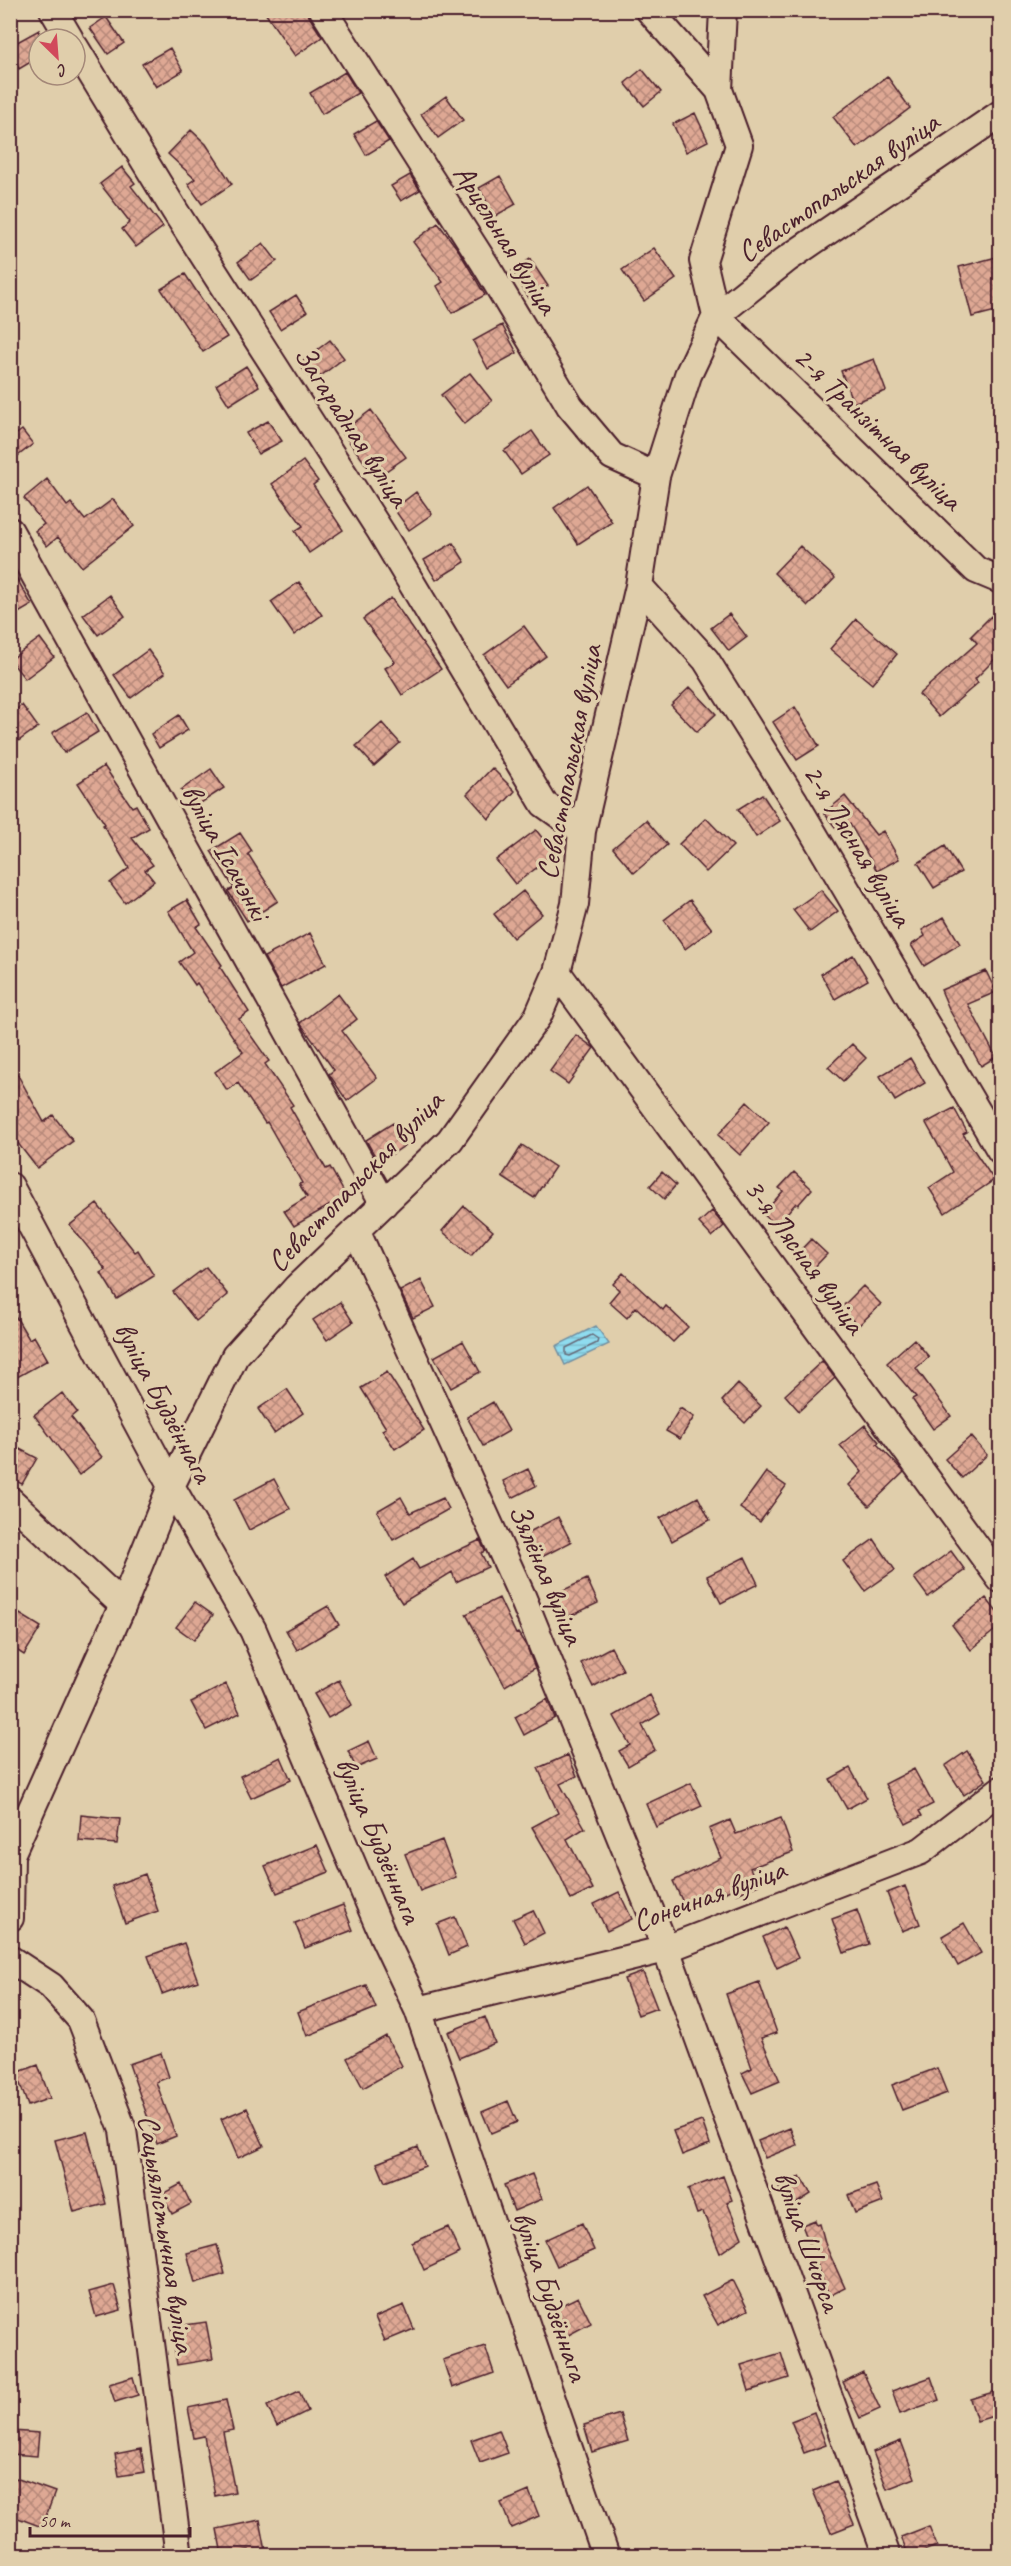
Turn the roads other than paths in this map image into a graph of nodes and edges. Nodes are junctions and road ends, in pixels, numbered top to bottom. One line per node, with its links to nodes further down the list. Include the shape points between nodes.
1 (53, 10): 5 (street)
2 (323, 10): 10 (street, Арцельная вуліца, via 570,406 612,456)
3 (649, 10): 7 (street, Севастопальская вуліца)
4 (723, 10): 7 (street)
5 (63, 27)
6 (87, 66): 14 (street, Загарадная вуліца, via 175,211 381,532 544,804)
7 (719, 90): 9 (street, Севастопальская вуліца, via 739,145 703,261)
8 (1000, 114): 9 (street, Севастопальская вуліца, via 787,260)
9 (716, 316): 10 (street, Севастопальская вуліца, via 688,375); 12 (street, 2-я Транзітная вуліца, via 976,570)
10 (656, 476): 13 (street, Севастопальская вуліца)
11 (10, 531): 18 (street, вуліца Ісачэнкі)
12 (1000, 579)
13 (639, 586): 14 (street, Севастопальская вуліца); 16 (street, 2-я Лясная вуліца, via 706,660 795,802)
14 (582, 831): 15 (street, Севастопальская вуліца, via 575,904)
15 (557, 972): 18 (street, Севастопальская вуліца, via 538,1016 450,1140); 22 (street, 3-я Лясная вуліца)
16 (1000, 1150)
17 (10, 1186): 20 (street, вуліца Будзённага)
18 (384, 1204): 19 (street, Севастопальская вуліца)
19 (356, 1230): 20 (street, Севастопальская вуліца, via 297,1287 235,1356); 27 (street, Зялёная вуліца, via 522,1596)
20 (171, 1486): 23 (street, Севастопальская вуліца); 29 (street, вуліца Будзённага, via 253,1630)
21 (10, 1500): 23 (street)
22 (1000, 1579)
23 (123, 1605): 25 (street, Севастопальская вуліца)
24 (1000, 1790): 27 (street, Сонечная вуліца, via 921,1851)
25 (13, 1843): 26 (street, Севастопальская вуліца)
26 (10, 1918)
27 (666, 1949): 29 (street, Сонечная вуліца); 32 (street, вуліца Шчорса)
28 (10, 1959): 30 (street, Сацыялістычная вуліца, via 51,1986 81,2020 123,2130)
29 (418, 2010): 31 (street, вуліца Будзённага)
30 (179, 2556)
31 (606, 2556)
32 (887, 2556)

